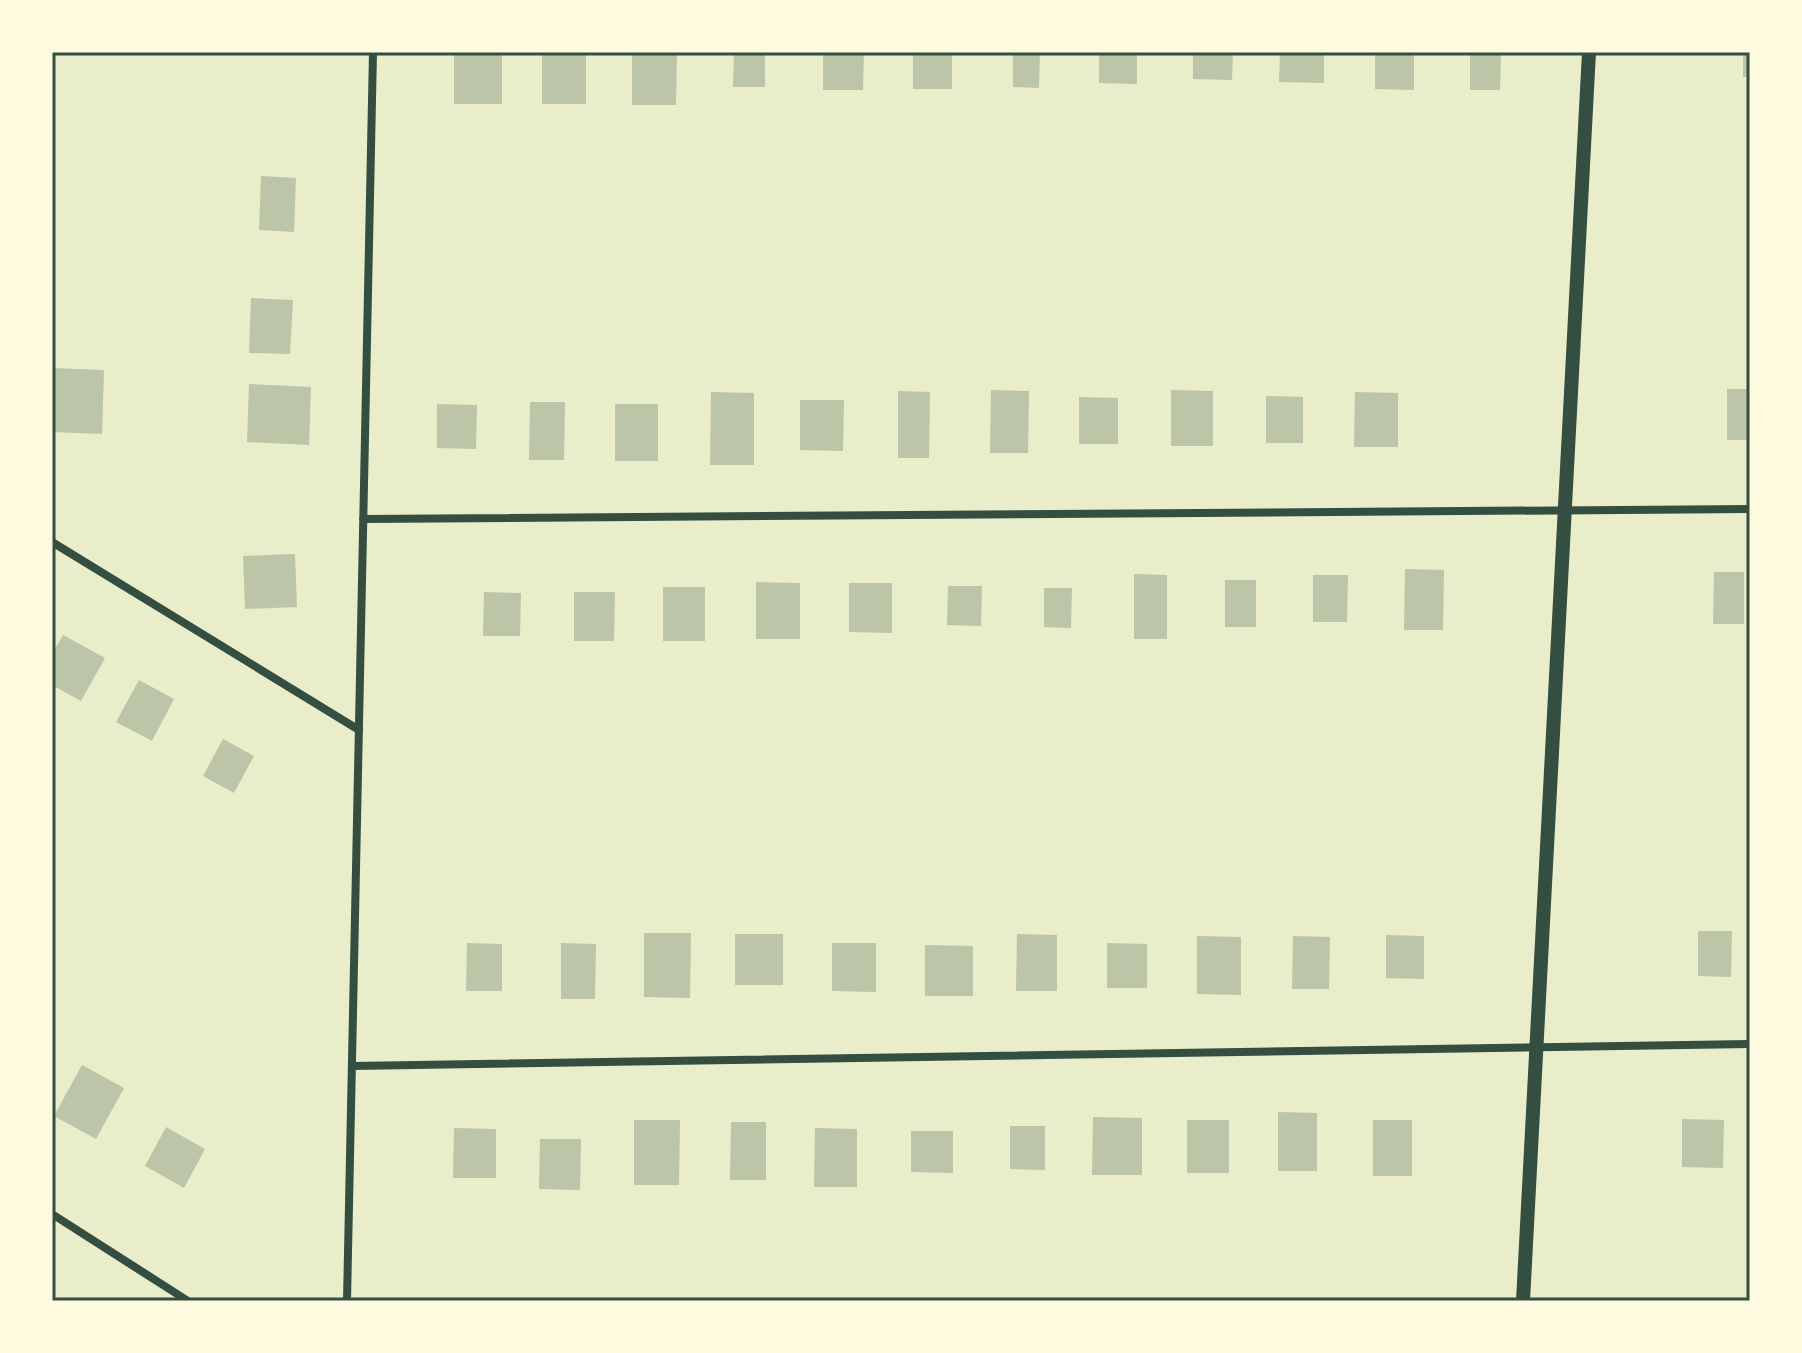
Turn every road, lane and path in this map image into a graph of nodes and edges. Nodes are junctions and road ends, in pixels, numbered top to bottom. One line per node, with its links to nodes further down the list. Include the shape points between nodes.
1 (373, 52): 5 (street)
2 (1589, 52): 4 (street)
3 (1750, 509): 4 (street)
4 (1565, 511): 5 (street); 9 (street)
5 (363, 519): 7 (street)
6 (52, 542): 7 (street)
7 (359, 730): 10 (street)
8 (1750, 1044): 9 (street)
9 (1537, 1047): 10 (street); 14 (street)
10 (352, 1066): 13 (street)
11 (52, 1214): 12 (street)
12 (188, 1301)
13 (347, 1301)
14 (1523, 1301)

